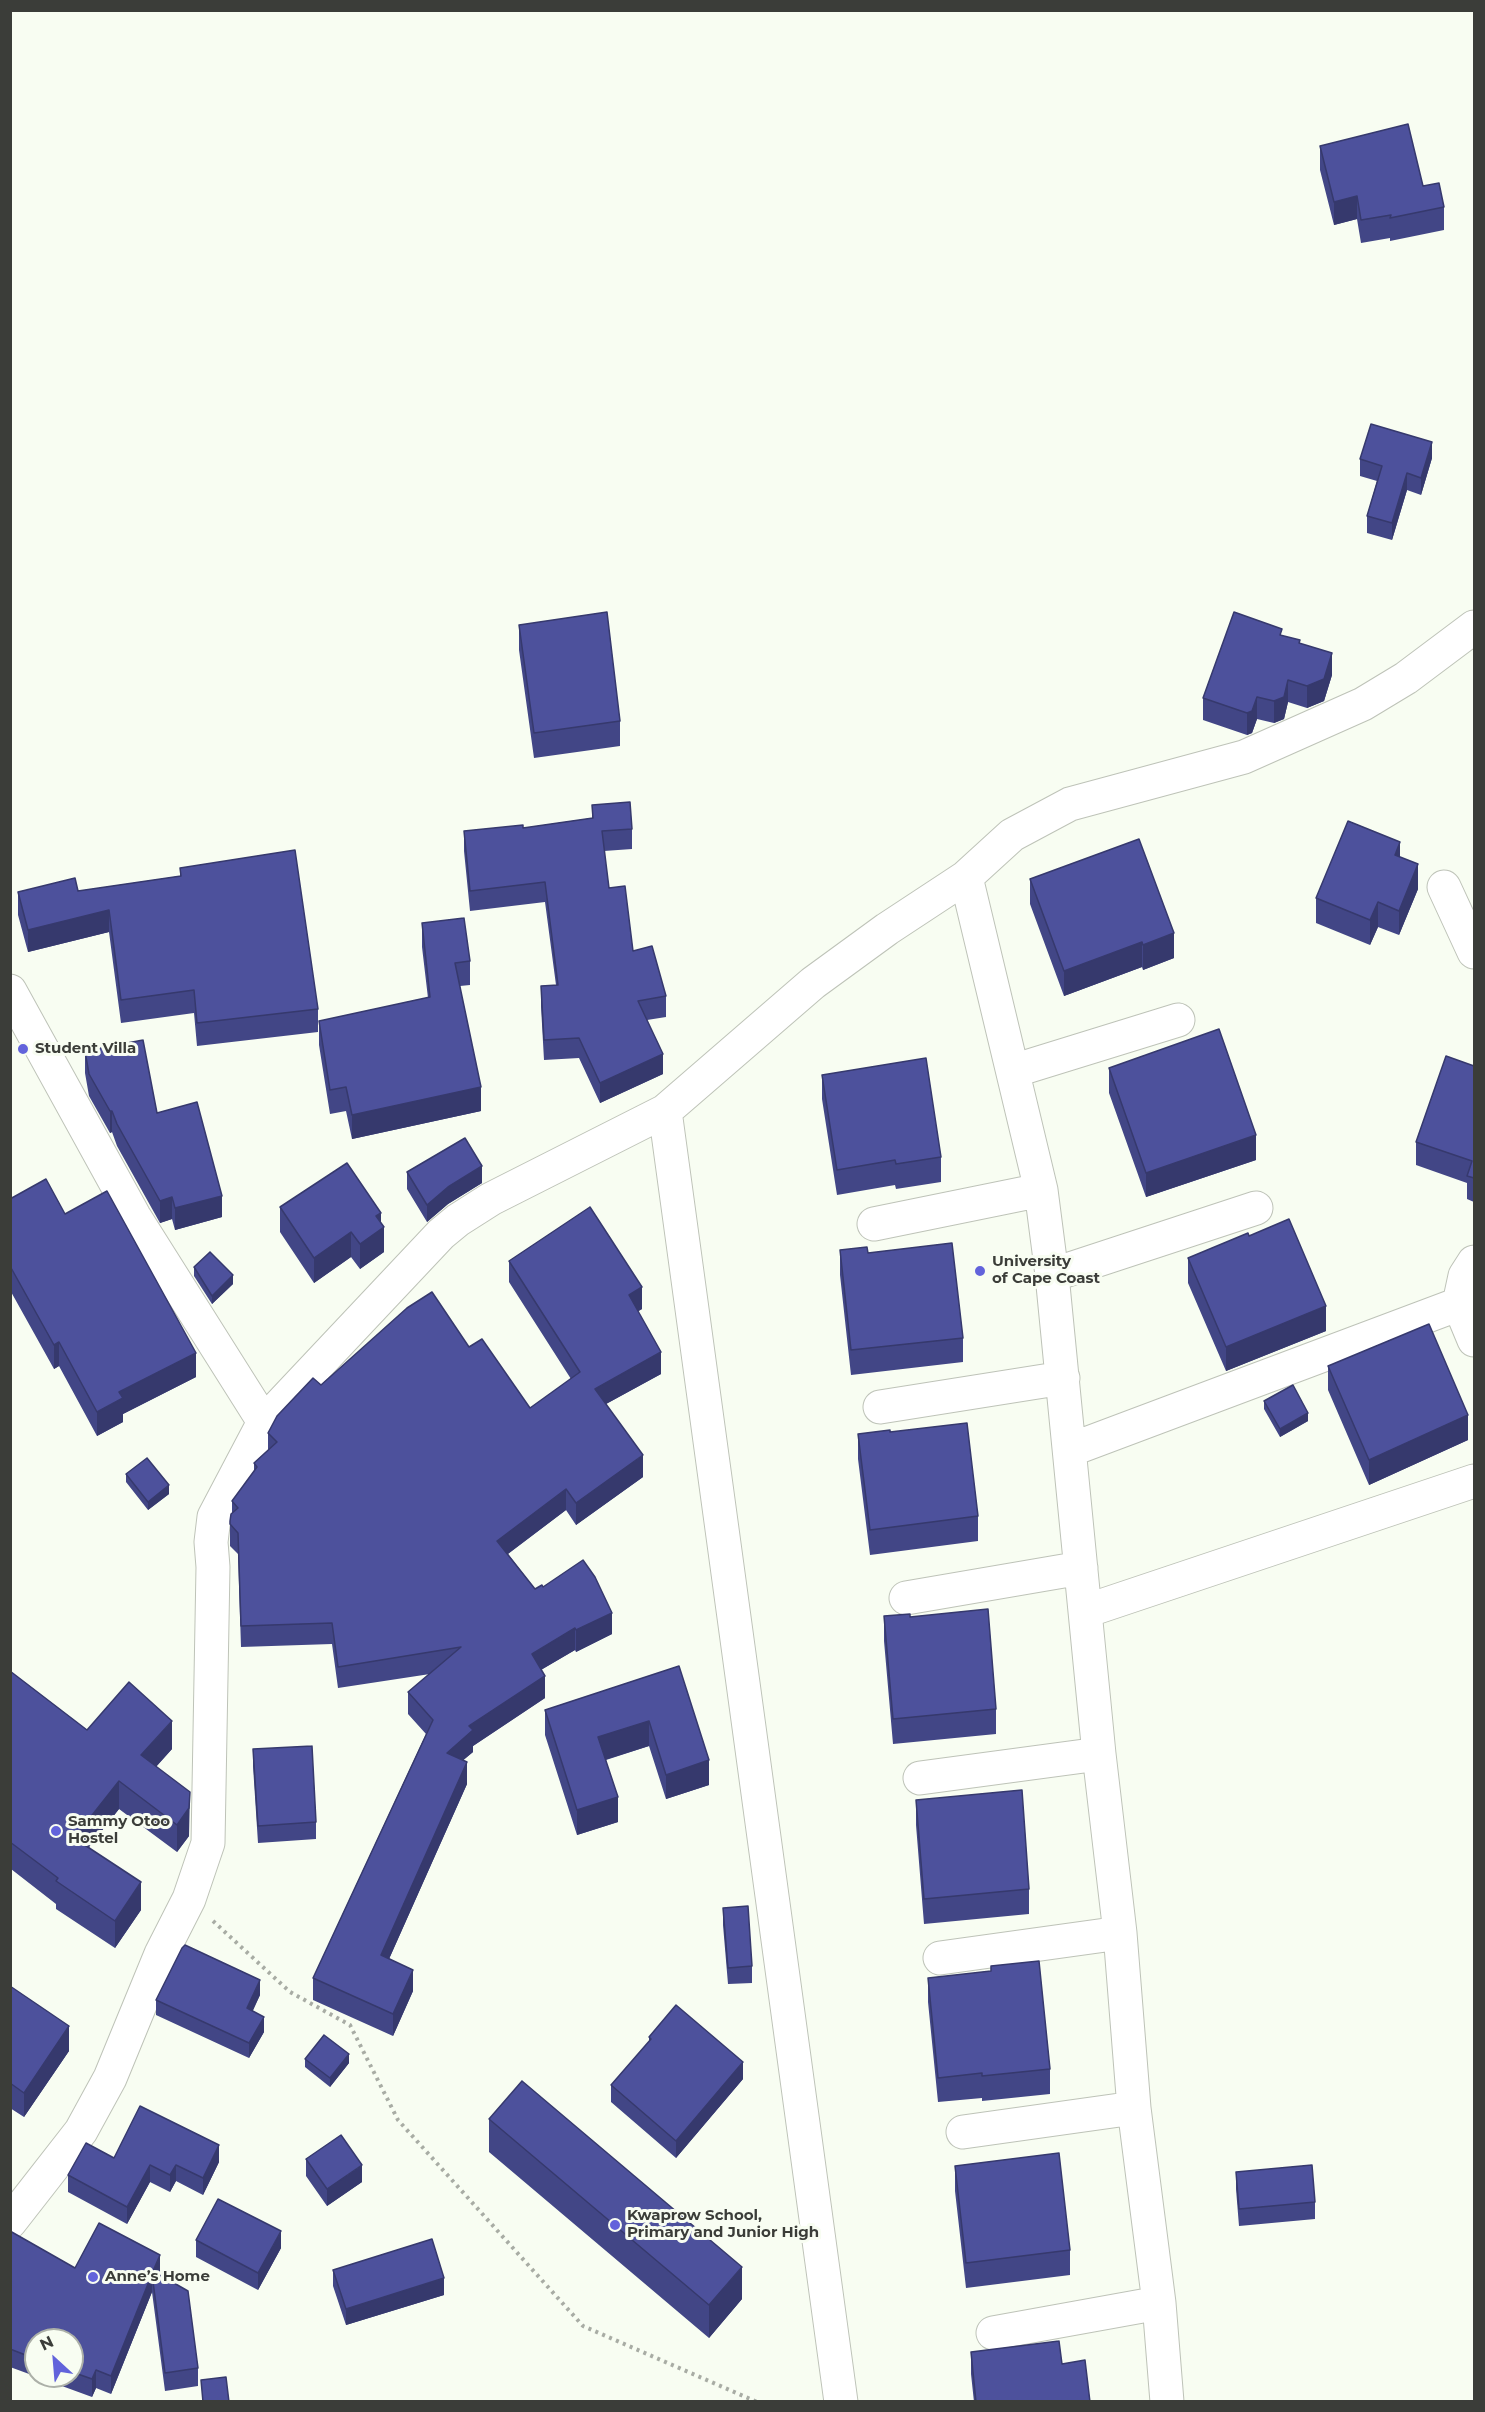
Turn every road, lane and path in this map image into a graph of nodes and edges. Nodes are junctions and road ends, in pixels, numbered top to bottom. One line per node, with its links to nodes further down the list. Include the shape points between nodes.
1 (1474, 627): 2 (street, via 1406,678 1363,704 1244,757 1070,804 1012,835)
2 (966, 877): 7 (street); 8 (street, via 813,983)
3 (1444, 887): 4 (street)
4 (1474, 952)
5 (10, 991): 18 (street, via 134,1216)
6 (1178, 1020): 7 (street)
7 (1013, 1071): 9 (street)
8 (665, 1111): 18 (street, via 491,1199 458,1220); 35 (street)
9 (1041, 1190): 11 (street); 13 (street)
10 (1256, 1208): 13 (street)
11 (874, 1224)
12 (1474, 1262): 14 (street)
13 (1052, 1275): 16 (street)
14 (1459, 1304): 15 (street); 19 (street)
15 (1474, 1340)
16 (1063, 1378): 17 (street); 19 (street)
17 (880, 1407)
18 (264, 1422): 26 (street, via 214,1517 208,1843)
19 (1070, 1450): 21 (street)
20 (1474, 1481): 23 (street)
21 (1081, 1568): 22 (street); 23 (street)
22 (906, 1598)
23 (1086, 1611): 24 (street)
24 (1099, 1754): 25 (street); 27 (street)
25 (920, 1778)
26 (189, 1899): 31 (street, via 161,1954 110,2078 81,2131); 34 (path, via 290,1992 350,2025 398,2120 583,2326)
27 (1120, 1933): 28 (street); 29 (street)
28 (940, 1958)
29 (1134, 2108): 30 (street); 32 (street)
30 (963, 2132)
31 (10, 2222)
32 (1159, 2303): 33 (street); 36 (street)
33 (993, 2333)
34 (757, 2402)
35 (841, 2402)
36 (1167, 2402)

